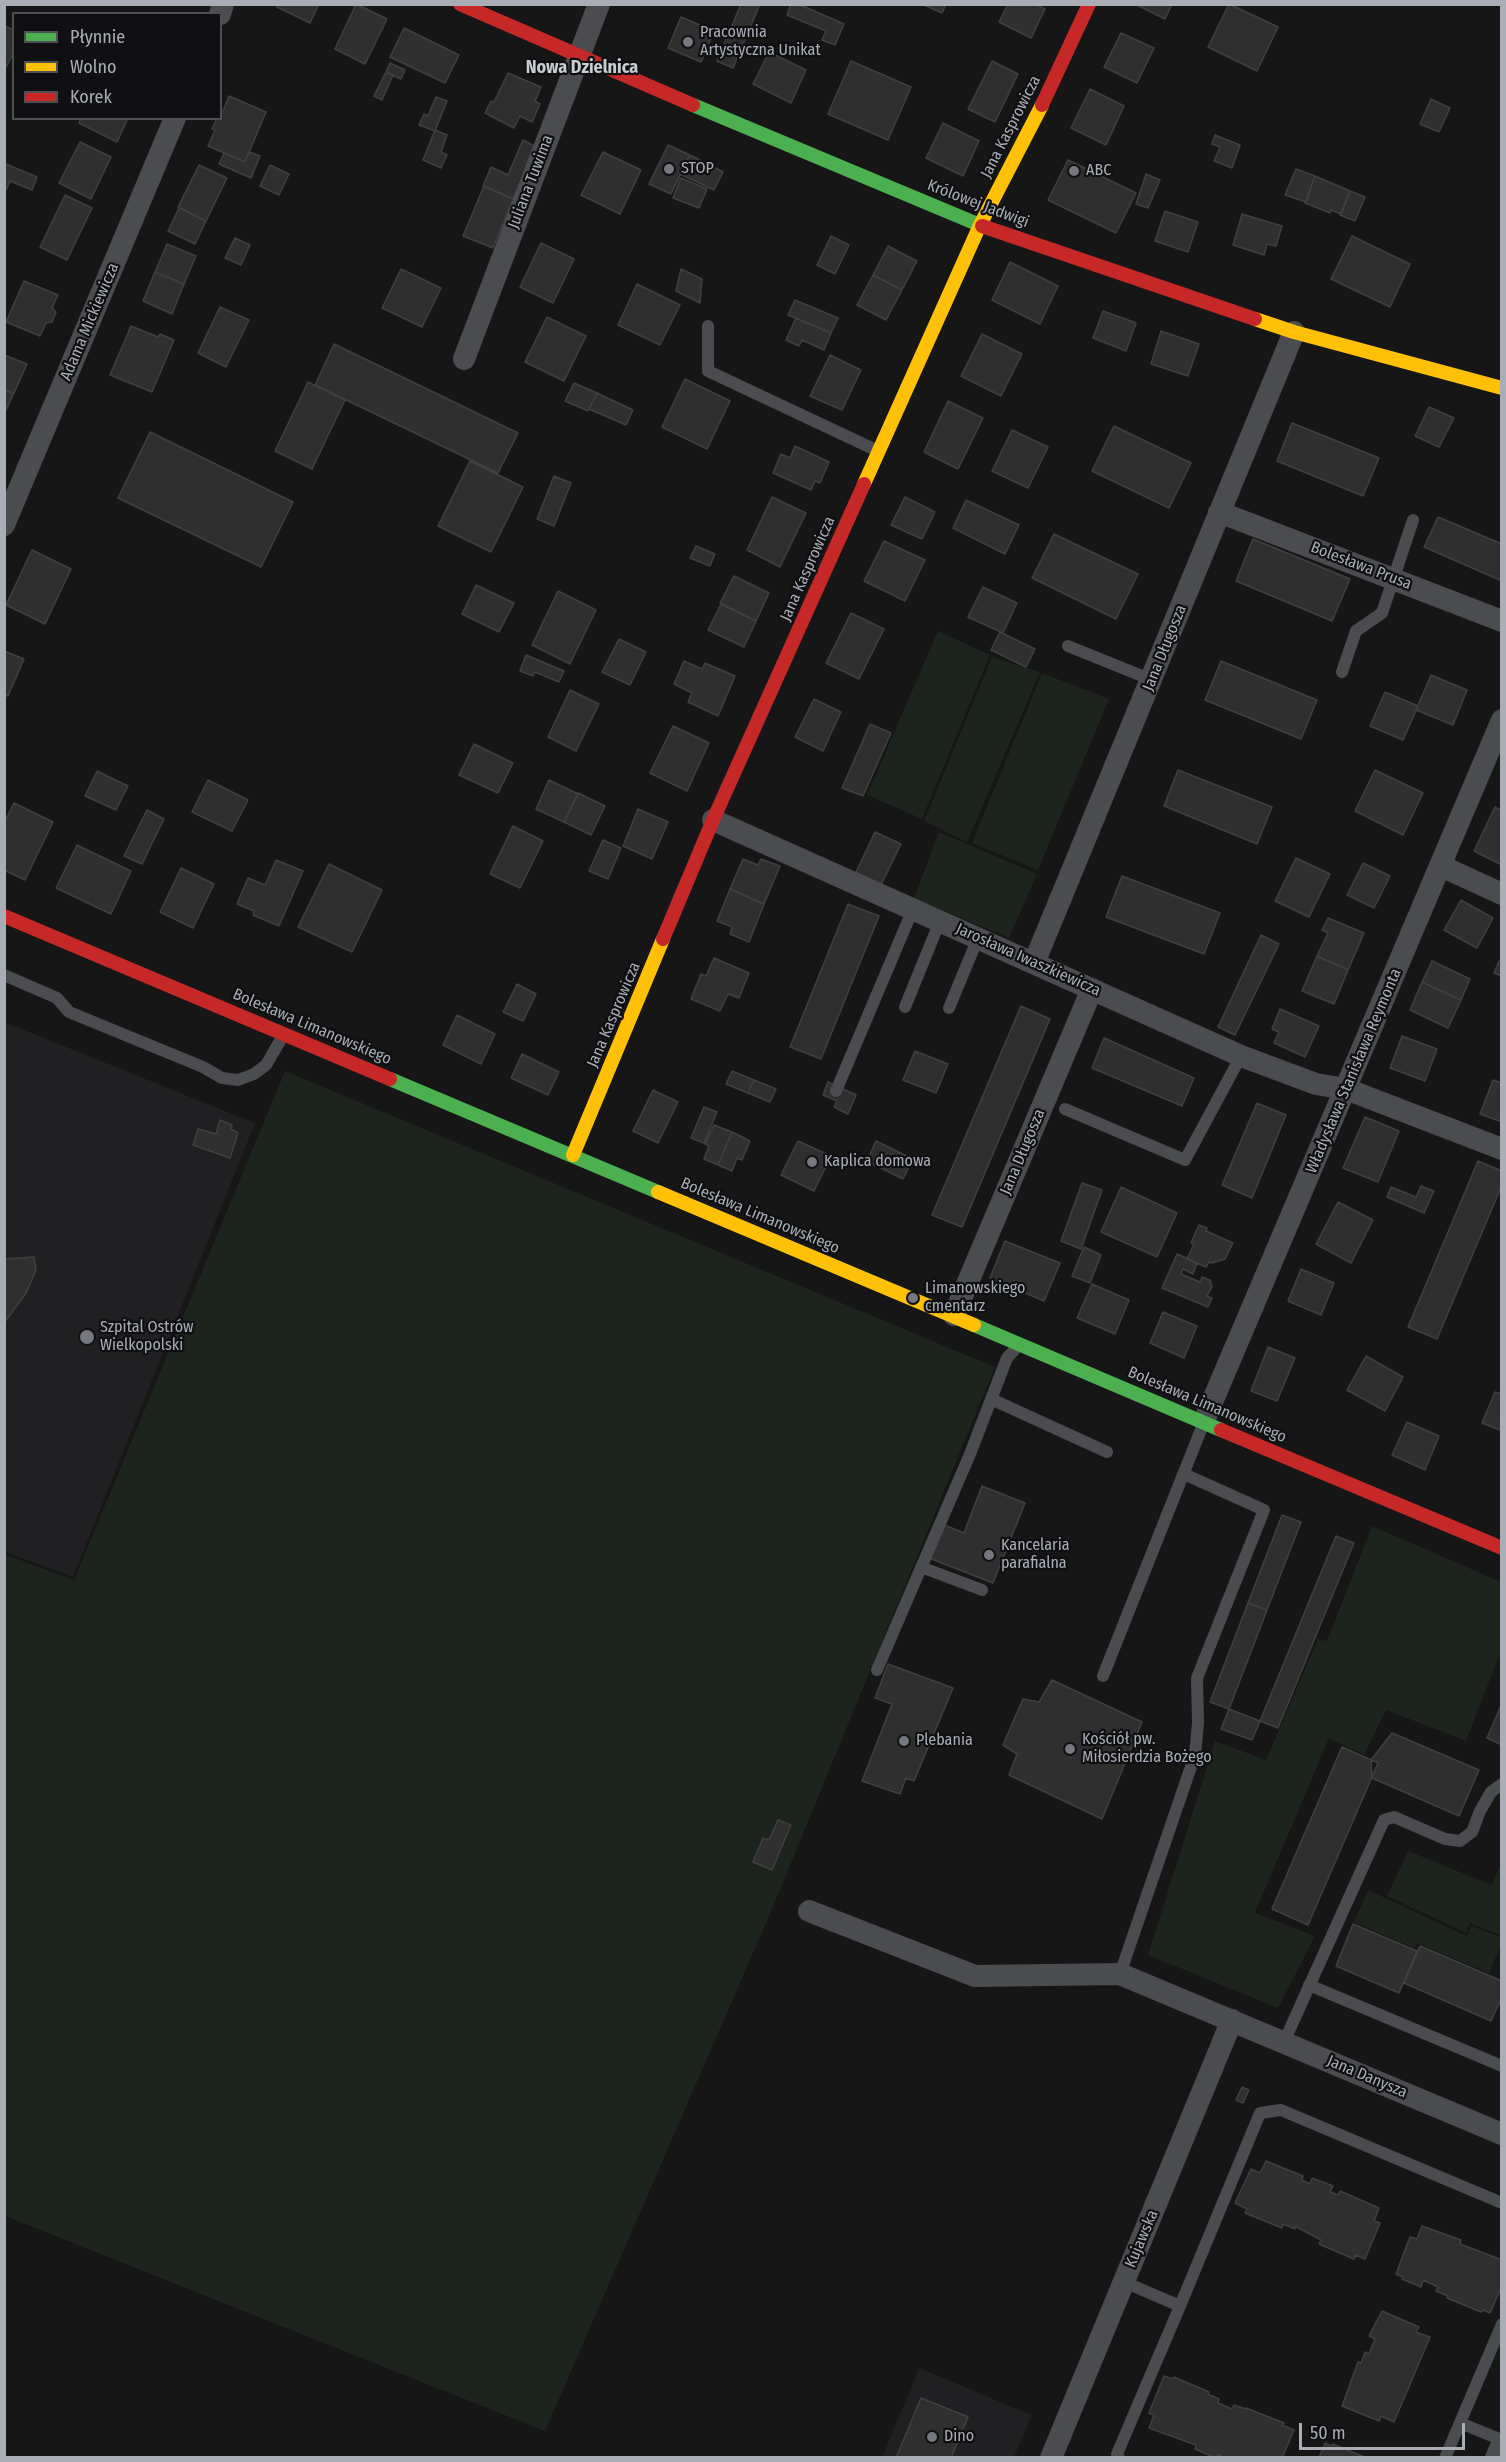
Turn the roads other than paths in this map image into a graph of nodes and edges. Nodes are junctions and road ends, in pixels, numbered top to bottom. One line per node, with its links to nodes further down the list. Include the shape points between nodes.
1 (460, 4): 4 (street, Królowej Jadwigi)
2 (599, 4): 4 (street, Juliana Tuwima)
3 (1089, 4): 6 (street, Jana Kasprowicza)
4 (578, 57): 6 (street, Królowej Jadwigi); 9 (street, Juliana Tuwima)
5 (174, 120): 14 (street, Adama Mickiewicza)
6 (980, 225): 8 (street, Królowej Jadwigi); 11 (street, Jana Kasprowicza)
7 (708, 326): 11 (lane, via 708,371)
8 (1294, 332): 10 (street, Królowej Jadwigi); 12 (street, Jana Długosza)
9 (464, 358)
10 (1502, 388)
11 (879, 451): 21 (street, Jana Kasprowicza)
12 (1219, 512): 15 (street, Bolesława Prusa); 19 (street, Jana Długosza)
13 (1413, 520): 15 (lane)
14 (4, 525)
15 (1394, 578): 16 (street, Bolesława Prusa); 18 (lane, via 1382,613 1356,631)
16 (1502, 621)
17 (1068, 646): 19 (lane)
18 (1342, 672)
19 (1152, 680): 28 (street, Jana Długosza)
20 (1502, 720): 22 (street, Władysława Stanisława Reymonta)
21 (713, 820): 24 (street, Jarosława Iwaszkiewicza); 39 (street, Jana Kasprowicza)
22 (1441, 866): 23 (street); 35 (street, Władysława Stanisława Reymonta)
23 (1502, 894)
24 (913, 909): 26 (street, Jarosława Iwaszkiewicza); 36 (lane)
25 (4, 916): 33 (street, Bolesława Limanowskiego)
26 (940, 921): 27 (street, Jarosława Iwaszkiewicza); 31 (lane)
27 (978, 938): 28 (street, Jarosława Iwaszkiewicza); 32 (lane)
28 (1034, 963): 30 (street, Jarosława Iwaszkiewicza)
29 (4, 975): 33 (lane, via 57,998 69,1012 222,1078 238,1080 254,1074 266,1065)
30 (1092, 989): 34 (street, Jarosława Iwaszkiewicza); 40 (street, Jana Długosza)
31 (905, 1007)
32 (948, 1008)
33 (284, 1033): 39 (street, Bolesława Limanowskiego)
34 (1241, 1056): 35 (street, Jarosława Iwaszkiewicza, via 1316,1084); 37 (lane, via 1185,1160)
35 (1346, 1089): 38 (street, Jarosława Iwaszkiewicza); 43 (street, Władysława Stanisława Reymonta)
36 (836, 1090)
37 (1065, 1109)
38 (1502, 1149)
39 (573, 1155): 40 (street, Bolesława Limanowskiego)
40 (954, 1315): 41 (street, Bolesława Limanowskiego)
41 (1020, 1344): 42 (lane, via 1007,1358); 43 (street, Bolesława Limanowskiego)
42 (991, 1399): 44 (lane); 47 (lane)
43 (1204, 1421): 45 (lane); 46 (street, Bolesława Limanowskiego)
44 (1107, 1452)
45 (1184, 1474): 50 (lane); 53 (lane, via 1264,1510 1197,1678 1196,1755)
46 (1502, 1548)
47 (921, 1567): 48 (lane); 49 (lane)
48 (982, 1590)
49 (877, 1670)
50 (1103, 1676)
51 (1502, 1784): 54 (lane, via 1491,1792 1472,1832 1460,1841 1445,1839 1394,1817 1384,1820)
52 (809, 1911): 53 (street, via 975,1976)
53 (1120, 1974): 55 (street, Jana Danysza)
54 (1309, 1985): 56 (lane); 57 (lane)
55 (1232, 2020): 56 (street, Jana Danysza); 60 (street, Kujawska)
56 (1284, 2042): 58 (street, Jana Danysza)
57 (1502, 2066)
58 (1502, 2134)
59 (1502, 2203): 61 (lane, via 1281,2110 1260,2113)
60 (1124, 2282): 61 (lane); 65 (street, Kujawska)
61 (1180, 2306): 66 (lane)
62 (1502, 2324): 63 (lane)
63 (1460, 2423): 64 (lane); 67 (lane)
64 (1502, 2442): 68 (street)
65 (1051, 2457)
66 (1119, 2457)
67 (1445, 2457)
68 (1496, 2457)

